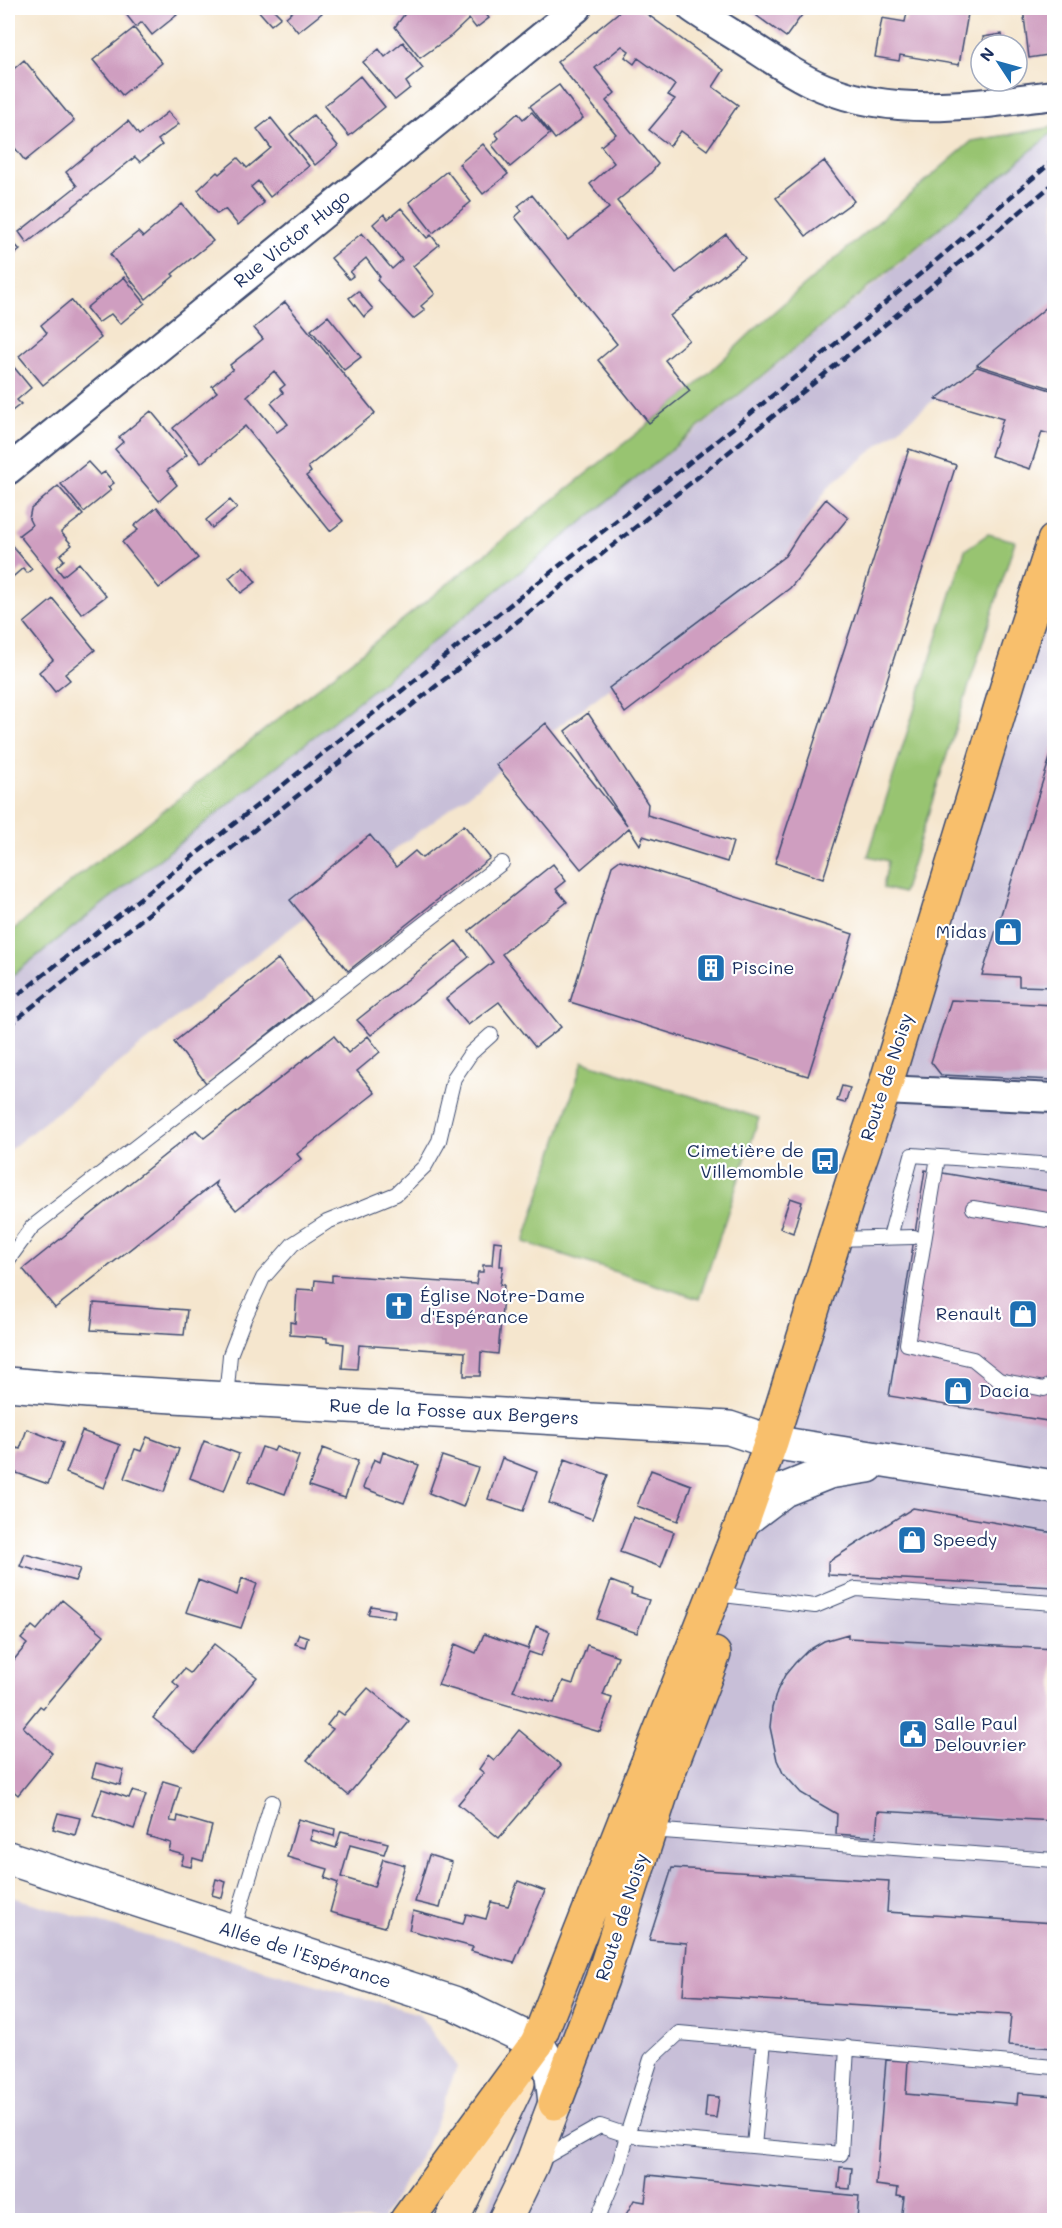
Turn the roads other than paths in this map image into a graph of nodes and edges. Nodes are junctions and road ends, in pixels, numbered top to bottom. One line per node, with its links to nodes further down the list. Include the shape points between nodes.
1 (577, 8): 4 (street, Rue Victor Hugo)
2 (694, 8): 3 (street, via 796,75 857,99 920,107)
3 (1054, 95)
4 (8, 470)
5 (1054, 541): 8 (main road, Route de Noisy)
6 (502, 863): 17 (lane, via 32,1227)
7 (491, 1035): 20 (lane, via 471,1053 454,1078 439,1141 425,1166 396,1194 327,1222 293,1244 263,1278 230,1355)
8 (884, 1090): 9 (street); 16 (main road, Route de Noisy)
9 (1054, 1098)
10 (938, 1157): 11 (lane); 14 (lane, via 912,1155); 18 (lane, via 907,1344 973,1359 999,1380 1044,1389)
11 (1054, 1165)
12 (973, 1208): 13 (lane)
13 (1054, 1221)
14 (890, 1237): 15 (lane); 16 (lane)
15 (914, 1237)
16 (835, 1239): 21 (main road, Route de Noisy)
17 (8, 1260)
18 (1054, 1383)
19 (8, 1384): 20 (street, Rue de la Fosse aux Bergers)
20 (226, 1399): 21 (street, Rue de la Fosse aux Bergers, via 729,1428)
21 (771, 1442): 22 (street, Rue de la Fosse aux Bergers); 24 (main road, Route de Noisy)
22 (896, 1462): 23 (street, Rue de la Fosse aux Bergers); 24 (street, Rue de la Fosse aux Bergers, via 829,1472 784,1490)
23 (1054, 1486)
24 (743, 1521): 25 (main road, Route de Noisy)
25 (711, 1601): 26 (lane, via 815,1606 856,1588); 28 (main road, Route de Noisy, via 716,1650); 33 (main road, Route de Noisy)
26 (1054, 1603)
27 (272, 1802): 31 (lane)
28 (650, 1830): 30 (lane); 36 (main road, Route de Noisy, via 602,1979)
29 (8, 1858): 31 (street, Allée de l'Espérance)
30 (1054, 1860)
31 (233, 1931): 33 (street, Allée de l'Espérance, via 454,2003)
32 (764, 2040): 34 (lane); 37 (lane, via 679,2033 651,2059); 38 (lane)
33 (537, 2043): 36 (street, via 551,2067); 40 (main road, Route de Noisy); 41 (main road)
34 (847, 2048): 35 (lane); 38 (lane, via 841,2154)
35 (1054, 2067)
36 (555, 2103): 39 (main road, Route de Noisy)
37 (627, 2136): 38 (lane); 39 (lane, via 600,2126); 43 (lane)
38 (754, 2146)
39 (532, 2164): 42 (main road, Route de Noisy)
40 (407, 2220)
41 (452, 2220)
42 (505, 2220)
43 (597, 2220)

